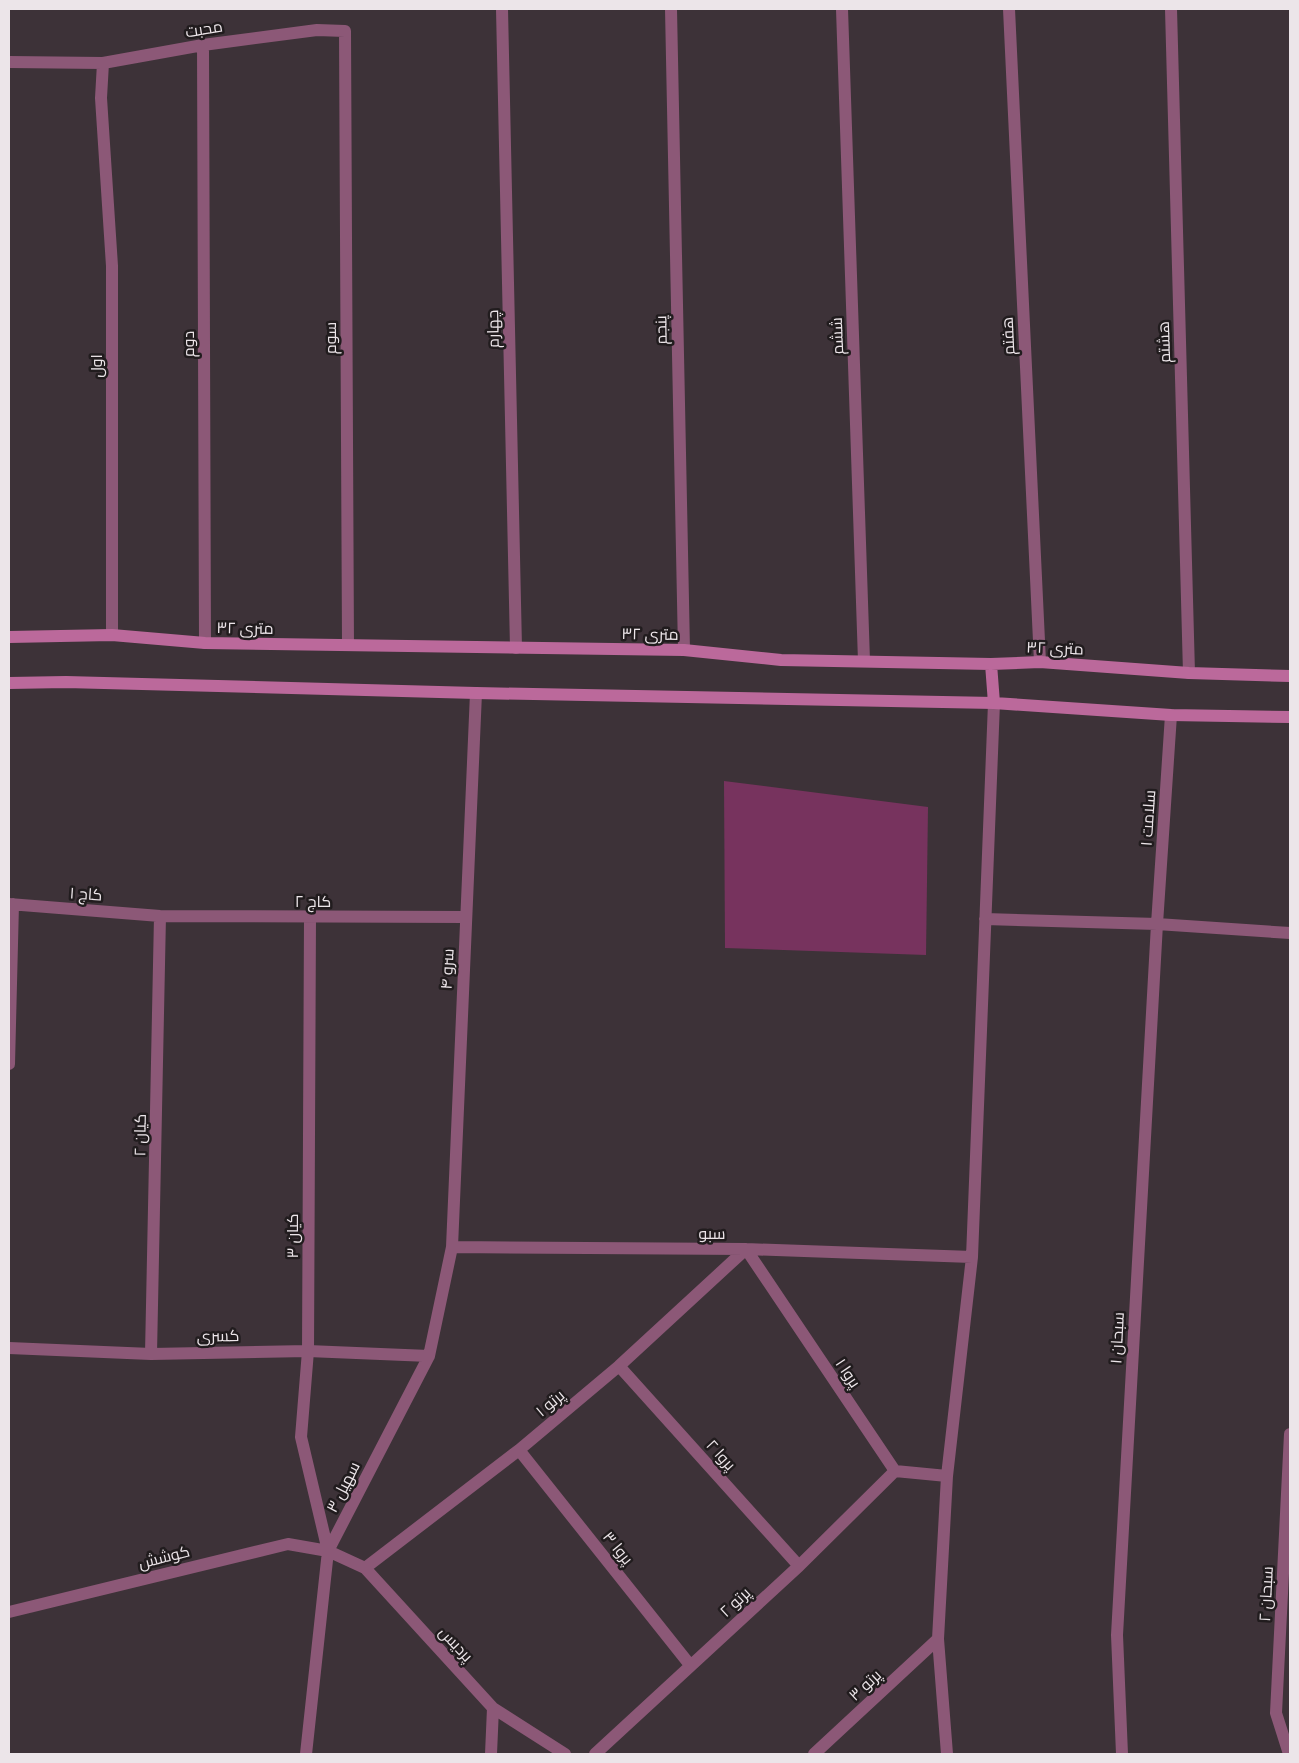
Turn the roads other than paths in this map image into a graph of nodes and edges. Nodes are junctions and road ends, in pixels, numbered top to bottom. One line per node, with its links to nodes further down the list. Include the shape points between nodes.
1 (502, 9): 14 (street, چهارم)
2 (671, 9): 15 (street, پنجم)
3 (842, 9): 16 (street, ششم)
4 (1009, 9): 17 (street, هفتم)
5 (1171, 9): 19 (street, هشتم)
6 (345, 31): 7 (street, محبت, via 317,30); 13 (street, سوم)
7 (203, 45): 9 (street, محبت); 12 (street, دوم)
8 (9, 62): 9 (street, محبت)
9 (103, 63): 10 (street, اول, via 101,98 112,266)
10 (112, 635): 11 (main road, ۳۲ متری); 12 (main road, ۳۲ متری)
11 (9, 637)
12 (205, 643): 13 (main road, ۳۲ متری)
13 (348, 645): 14 (main road, ۳۲ متری)
14 (516, 648): 15 (main road, ۳۲ متری)
15 (684, 650): 16 (main road, ۳۲ متری, via 782,660)
16 (864, 661): 18 (main road, ۳۲ متری)
17 (1040, 662): 18 (main road, ۳۲ متری); 19 (main road, ۳۲ متری)
18 (992, 664): 23 (main road)
19 (1189, 674): 20 (main road, ۳۲ متری)
20 (1290, 676)
21 (9, 683): 22 (main road)
22 (476, 693): 23 (main road); 28 (street, سرو ۴)
23 (994, 703): 24 (main road); 30 (street)
24 (1171, 715): 25 (main road); 31 (street, سلامت ۱)
25 (1290, 716)
26 (11, 904): 27 (street, کاج ۱); 33 (street)
27 (160, 916): 29 (street, کاج ۲); 39 (street, کیان ۲)
28 (466, 917): 29 (street, کاج ۲); 34 (street, سرو ۴)
29 (310, 918): 38 (street, کیان ۳)
30 (985, 919): 31 (street); 36 (street)
31 (1157, 924): 32 (street); 59 (street, سبحان ۱, via 1116,1635)
32 (1290, 933)
33 (9, 1064)
34 (452, 1247): 35 (street, سبو); 40 (street, سهیل ۳)
35 (746, 1249): 36 (street, سبو); 41 (street, پرتو ۱); 44 (street, پروا ۱)
36 (972, 1258): 45 (street)
37 (9, 1348): 39 (street, کسری)
38 (308, 1350): 39 (street, کسری); 40 (street, کسری); 46 (street, کیان ۳, via 301,1438)
39 (152, 1354)
40 (429, 1356): 46 (street, سهیل ۳)
41 (619, 1366): 43 (street, پرتو ۱); 47 (street, پروا ۲)
42 (1290, 1434): 60 (street, سبحان ۲, via 1276,1712)
43 (519, 1450): 48 (street, پرتو ۱); 51 (street, پروا ۳)
44 (895, 1471): 45 (street); 47 (street, پرتو ۲)
45 (947, 1476): 50 (street)
46 (328, 1551): 48 (street, پردیس); 49 (street, کوشش, via 288,1544); 53 (street, سهیل ۳)
47 (799, 1566): 51 (street, پرتو ۲)
48 (365, 1568): 52 (street, پردیس)
49 (9, 1612)
50 (938, 1639): 57 (street, پرتو ۳); 58 (street)
51 (690, 1665): 56 (street, پرتو ۲)
52 (493, 1708): 54 (street); 55 (street, پردیس)
53 (306, 1754)
54 (491, 1754)
55 (565, 1754)
56 (595, 1754)
57 (814, 1754)
58 (947, 1754)
59 (1122, 1754)
60 (1290, 1754)

